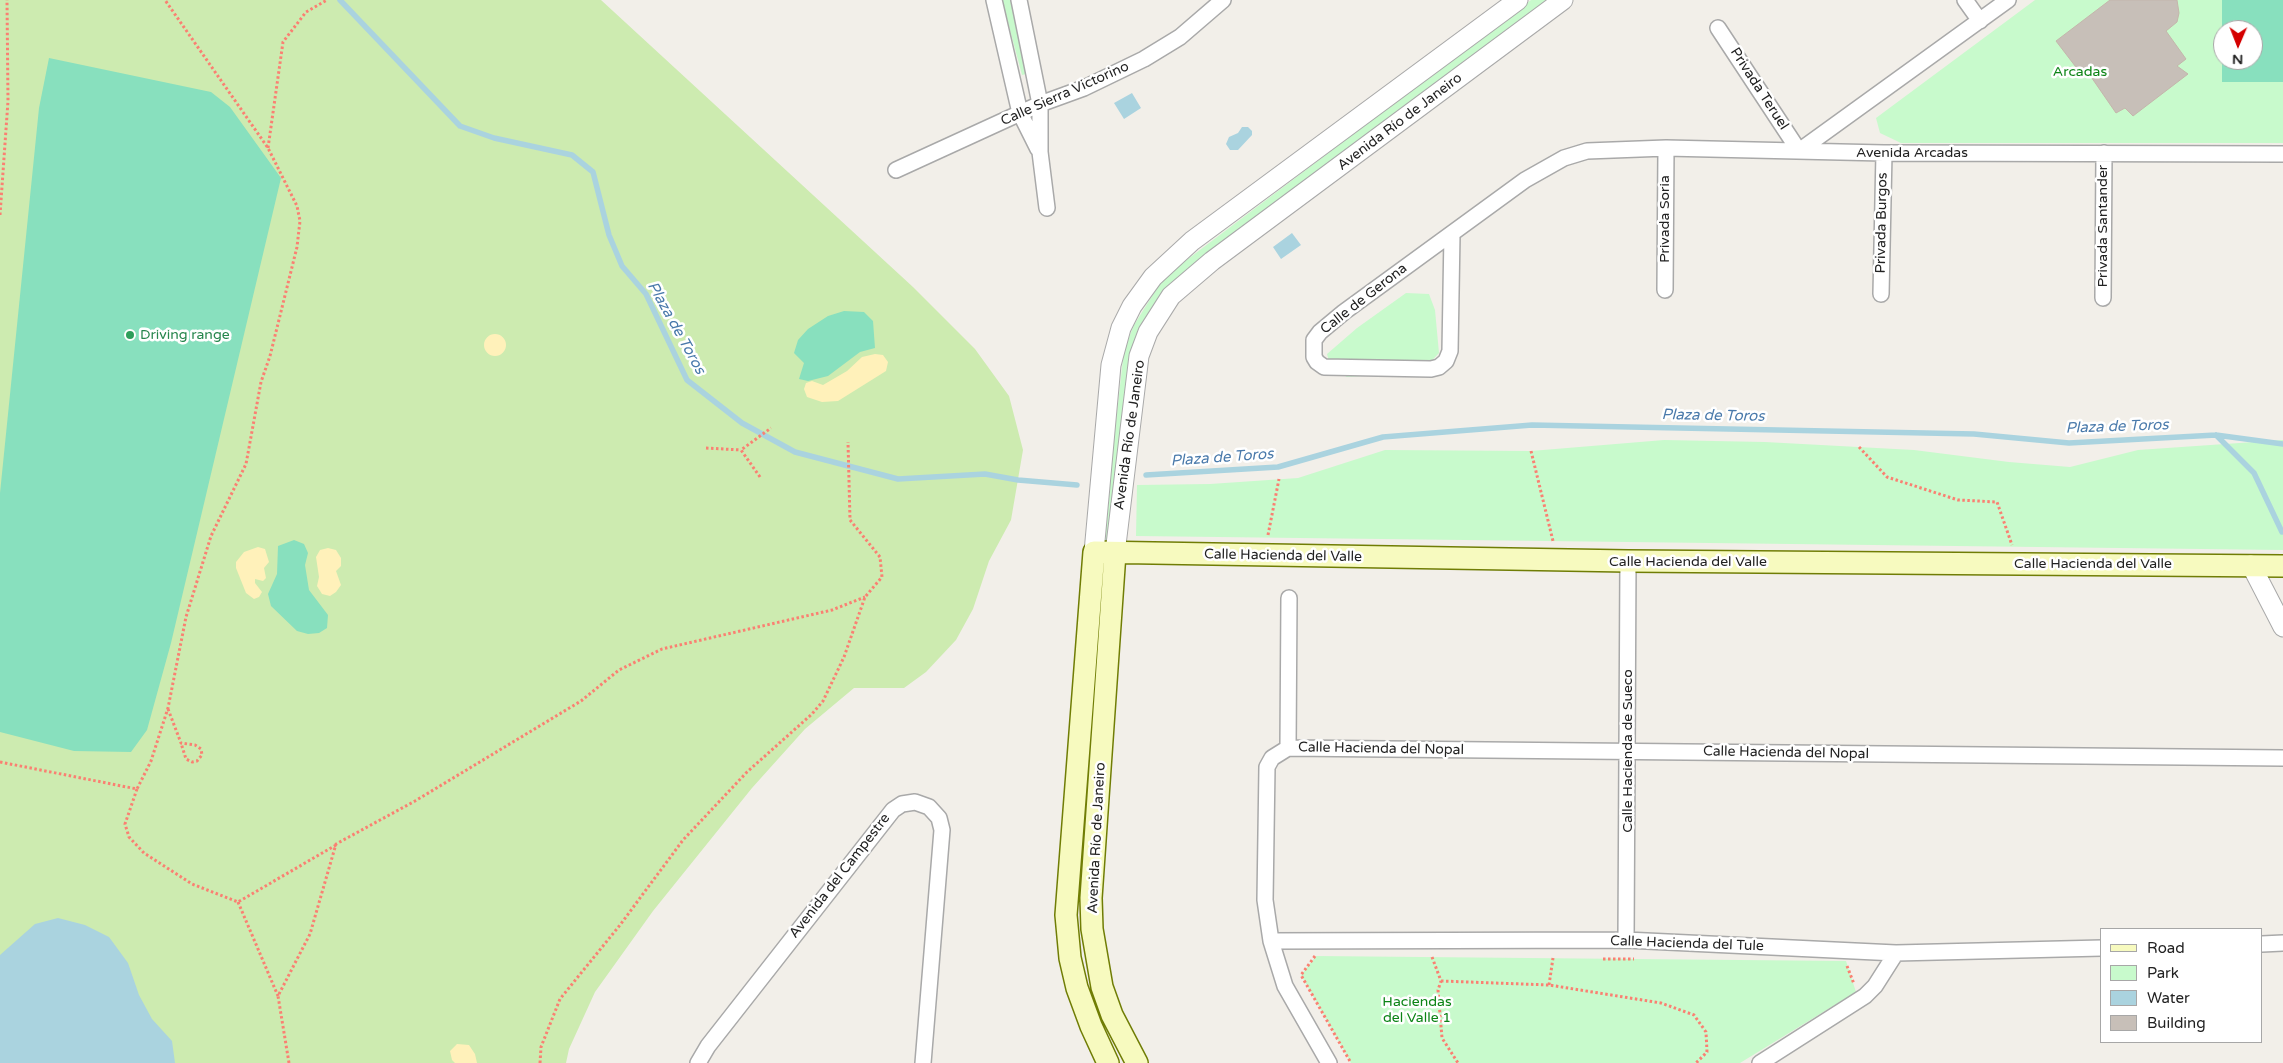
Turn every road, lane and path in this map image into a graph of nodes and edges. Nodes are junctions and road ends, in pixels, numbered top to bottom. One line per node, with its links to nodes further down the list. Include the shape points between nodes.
1 (7, 0): 24 (path, via 8,101)
2 (165, 0): 15 (path)
3 (327, 0): 15 (path, via 306,12 283,42)
4 (994, 0): 14 (street)
5 (1019, 0): 13 (street)
6 (1223, 0): 13 (street, Calle Sierra Victorino, via 1180,37 1144,59 1084,88)
7 (1518, 0): 40 (street, Avenida Río de Janeiro, via 1192,241 1153,277 1121,328 1111,365)
8 (1563, 0): 41 (street, Avenida Río de Janeiro, via 1212,261 1171,296 1148,332 1139,356)
9 (1965, 0): 11 (street)
10 (2008, 0): 11 (street)
11 (1980, 21): 17 (street)
12 (1718, 28): 17 (street, Privada Teruel)
13 (1040, 104): 14 (street, Calle Sierra Victorino); 18 (street)
14 (1020, 113): 18 (street); 22 (street, Calle Sierra Victorino)
15 (268, 148): 48 (path, via 297,206 300,221 297,248 261,382 246,464 211,536 186,617)
16 (1666, 148): 17 (street, Calle de Gerona); 25 (street, Calle de Gerona, via 1587,151 1564,158 1525,180); 26 (street, Privada Soria)
17 (1799, 151): 19 (street, Avenida Arcadas)
18 (1040, 152): 23 (street)
19 (1884, 153): 20 (street, Avenida Arcadas); 27 (street, Privada Burgos)
20 (2104, 153): 21 (street, Avenida Arcadas); 28 (street, Privada Santander)
21 (2283, 154)
22 (896, 170)
23 (1047, 208)
24 (0, 215)
25 (1452, 234): 25 (street, Calle de Gerona, via 1450,351 1446,361 1431,369 1324,367 1317,362 1313,350 1314,340 1320,332)
26 (1665, 290)
27 (1881, 294)
28 (2103, 298)
29 (772, 428): 33 (path)
30 (848, 442): 45 (path, via 850,520 880,557 882,566 882,578)
31 (1859, 447): 39 (path, via 1887,476 1958,500 1997,502)
32 (706, 448): 33 (path)
33 (741, 450): 35 (path)
34 (1531, 451): 38 (path)
35 (760, 477)
36 (1279, 480): 37 (path)
37 (1267, 538)
38 (1553, 541)
39 (2013, 547)
40 (1094, 552): 41 (main road, Calle Hacienda del Valle); 80 (main road, Avenida Río de Janeiro, via 1066,915 1077,988)
41 (1115, 554): 42 (main road, Calle Hacienda del Valle); 81 (main road, Avenida Río de Janeiro, via 1091,898 1092,929 1102,987 1112,1015)
42 (1628, 562): 43 (main road, Calle Hacienda del Valle); 51 (street, Calle Hacienda de Sueco)
43 (2251, 565): 44 (main road, Calle Hacienda del Valle); 47 (street)
44 (2283, 566)
45 (865, 597): 55 (path, via 832,610 662,649 619,670 573,706 415,802); 77 (path, via 844,658 823,701 747,772 682,840 620,925 560,999 540,1047)
46 (1289, 598): 50 (street)
47 (2283, 627)
48 (168, 708): 49 (path); 54 (path, via 151,761)
49 (181, 743): 49 (path, via 186,759 192,762 202,755 201,749 195,745)
50 (1288, 748): 51 (street, Calle Hacienda del Nopal); 58 (street, via 1272,758 1268,767 1265,900)
51 (1628, 752): 52 (street, Calle Hacienda del Nopal); 57 (street, Calle Hacienda de Sueco)
52 (2283, 758)
53 (0, 762): 54 (path)
54 (137, 789): 56 (path, via 125,824 129,837 144,853 192,884)
55 (336, 844): 56 (path); 74 (path, via 310,934)
56 (238, 902): 74 (path)
57 (1626, 940): 58 (street, Calle Hacienda del Tule); 62 (street, Calle Hacienda del Tule)
58 (1271, 941): 82 (street, via 1284,986)
59 (2283, 943): 60 (street)
60 (2263, 944)
61 (2100, 948): 62 (street, Calle Hacienda del Tule)
62 (1896, 953): 75 (street, via 1865,996)
63 (1316, 956): 83 (path, via 1301,975)
64 (1423, 957): 65 (path)
65 (1432, 957): 66 (path); 71 (path)
66 (1442, 957)
67 (1545, 958): 72 (path, via 1555,958)
68 (1593, 959): 69 (path)
69 (1642, 959)
70 (1846, 961): 73 (path)
71 (1441, 981): 72 (path); 84 (path, via 1438,990 1442,1038)
72 (1549, 985): 85 (path, via 1661,1003 1694,1015 1706,1032 1707,1052)
73 (1856, 992)
74 (278, 996): 76 (path)
75 (1776, 1059): 86 (street)
76 (289, 1063)
77 (540, 1063)
78 (698, 1063): 79 (street, Avenida del Campestre, via 893,810 902,804 915,802 929,807 939,818 942,830)
79 (923, 1063)
80 (1108, 1063)
81 (1137, 1063)
82 (1330, 1063)
83 (1351, 1063)
84 (1458, 1063)
85 (1696, 1063)
86 (1760, 1063)

